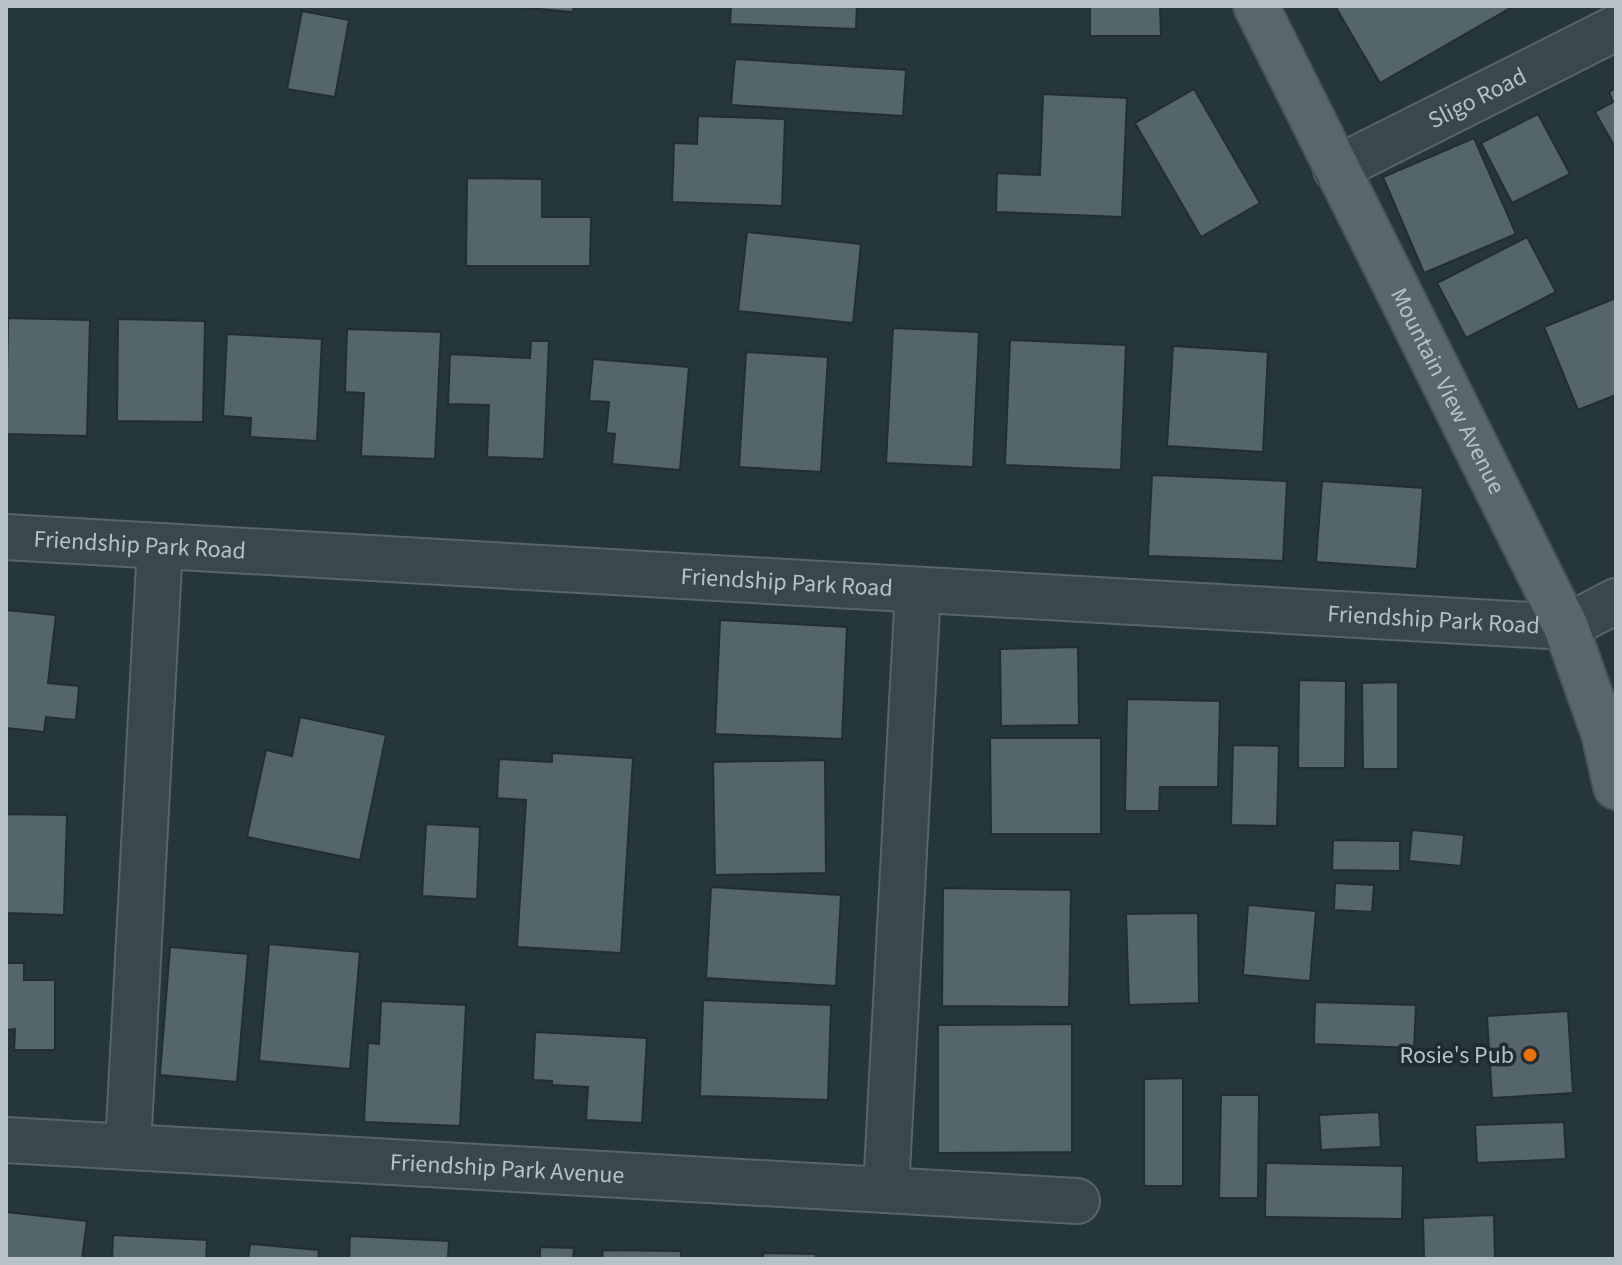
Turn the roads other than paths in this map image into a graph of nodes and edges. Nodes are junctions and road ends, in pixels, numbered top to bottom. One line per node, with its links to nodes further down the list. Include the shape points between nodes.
1 (1256, 6): 3 (main road, Mountain View Avenue)
2 (1616, 28): 3 (street, Sligo Road)
3 (1336, 169): 8 (main road, Mountain View Avenue)
4 (6, 537): 5 (street, Friendship Park Road)
5 (160, 546): 6 (street, Friendship Park Road); 11 (street)
6 (918, 590): 8 (street, Friendship Park Road); 12 (street)
7 (1616, 601): 8 (street)
8 (1566, 627): 9 (main road, Mountain View Avenue, via 1604,734)
9 (1616, 787)
10 (6, 1140): 11 (street, Friendship Park Avenue)
11 (128, 1147): 12 (street, Friendship Park Avenue)
12 (886, 1190): 13 (street, Friendship Park Avenue)
13 (1077, 1201)

